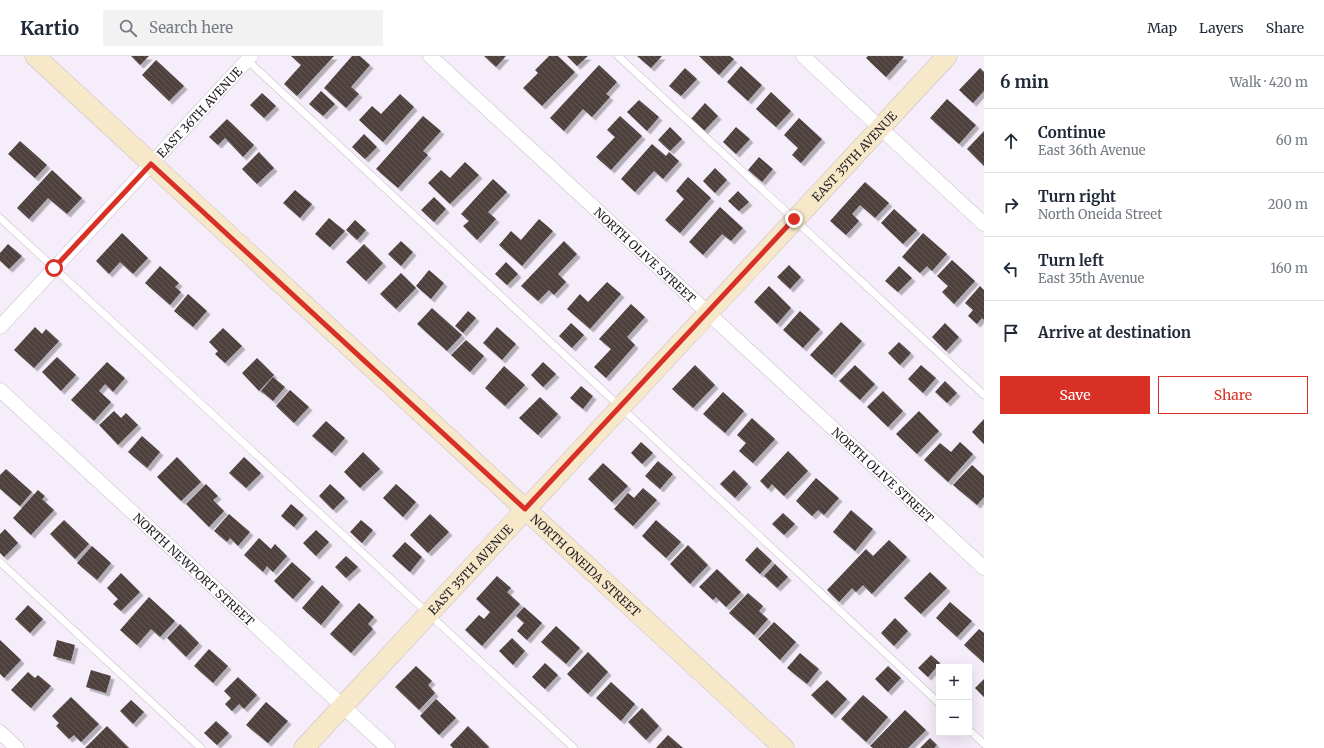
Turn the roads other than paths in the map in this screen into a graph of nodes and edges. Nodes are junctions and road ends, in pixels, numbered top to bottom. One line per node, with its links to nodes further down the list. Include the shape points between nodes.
1 (35, 56): 8 (street, NORTH ONEIDA STREET)
2 (430, 56): 13 (street, NORTH OLIVE STREET)
3 (618, 56): 10 (lane)
4 (803, 56): 7 (street)
5 (946, 56): 7 (street, EAST 35TH AVENUE)
6 (247, 58): 8 (street, EAST 36TH AVENUE); 17 (lane)
7 (879, 127): 10 (street, EAST 35TH AVENUE); 11 (street)
8 (151, 164): 12 (street, EAST 36TH AVENUE); 18 (street, NORTH ONEIDA STREET)
9 (0, 218): 12 (lane)
10 (794, 219): 13 (street, EAST 35TH AVENUE); 16 (lane)
11 (984, 224)
12 (54, 268): 14 (street, EAST 36TH AVENUE); 21 (lane)
13 (708, 312): 17 (street, EAST 35TH AVENUE); 20 (street, NORTH OLIVE STREET)
14 (0, 326)
15 (0, 390): 23 (street, NORTH NEWPORT STREET)
16 (984, 395)
17 (619, 408): 18 (street, EAST 35TH AVENUE); 22 (lane)
18 (525, 509): 21 (street, EAST 35TH AVENUE); 32 (street, NORTH ONEIDA STREET)
19 (0, 562): 28 (lane)
20 (984, 568)
21 (428, 614): 23 (street, EAST 35TH AVENUE); 31 (lane)
22 (936, 700)
23 (343, 706): 29 (street, EAST 35TH AVENUE); 30 (street, NORTH NEWPORT STREET)
24 (0, 732): 27 (street)
25 (972, 733): 26 (lane)
26 (984, 744)
27 (17, 748)
28 (201, 748)
29 (304, 748)
30 (388, 748)
31 (574, 748)
32 (784, 748)

